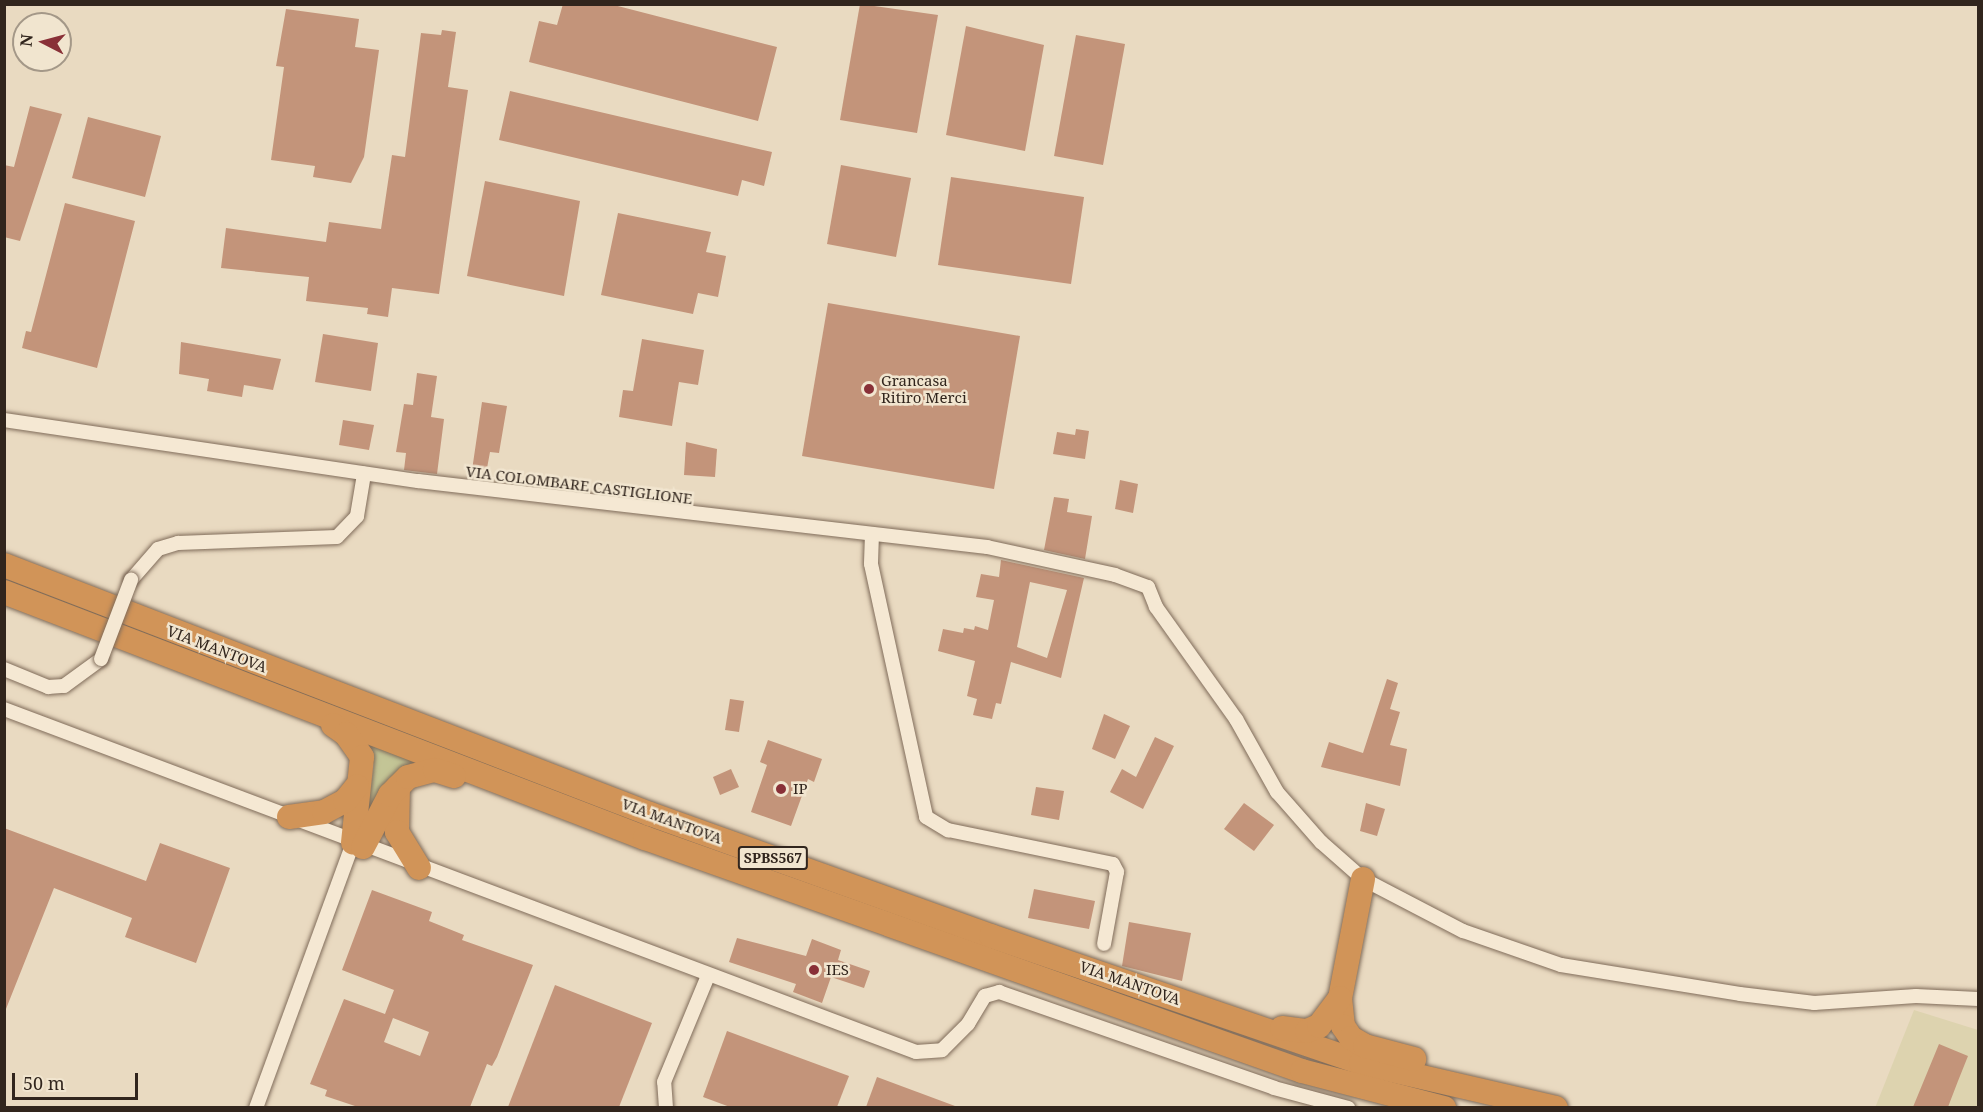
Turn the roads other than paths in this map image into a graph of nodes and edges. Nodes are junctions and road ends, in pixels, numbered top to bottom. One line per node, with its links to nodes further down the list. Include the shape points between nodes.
1 (4, 420): 2 (street, VIA COLOMBARE CASTIGLIONE)
2 (364, 474): 3 (street, VIA COLOMBARE CASTIGLIONE); 6 (street, bridge, via 357,516 337,537 178,543 158,549 131,579 101,659 64,686 48,687)
3 (872, 534): 15 (street, VIA COLOMBARE CASTIGLIONE, via 1024,553 1148,587 1156,607 1236,719 1277,792 1321,842); 16 (street, via 871,564 926,817 948,830 1113,864 1117,872)
4 (4, 566): 20 (highway, VIA MANTOVA / SPBS567, via 650,814)
5 (4, 592): 8 (highway, VIA MANTOVA / SPBS567)
6 (4, 669)
7 (4, 709): 12 (street)
8 (316, 713): 9 (highway, via 346,734 357,749 362,772); 11 (highway, VIA MANTOVA / SPBS567)
9 (357, 786): 12 (highway, via 345,801 324,812); 13 (highway)
10 (398, 787): 11 (highway, via 420,771 435,770 495,789); 13 (highway); 14 (highway, via 397,832)
11 (514, 787): 25 (highway, VIA MANTOVA / SPBS567, via 645,838 1302,1071)
12 (289, 817): 13 (street)
13 (358, 845): 14 (street); 22 (street)
14 (419, 868): 17 (street)
15 (1363, 879): 18 (highway); 19 (street, via 1463,931 1561,965 1814,1003 1916,996)
16 (1104, 944)
17 (708, 976): 23 (street, via 664,1082); 24 (street, via 924,1054 942,1050 968,1024 985,996 999,992 1274,1088)
18 (1340, 998): 20 (highway, via 1330,1015 1307,1030); 21 (highway, via 1343,1026 1351,1038 1437,1066)
19 (1978, 999)
20 (1245, 1022): 21 (highway, VIA MANTOVA / SPBS567, via 1361,1063)
21 (1508, 1097): 26 (highway, VIA MANTOVA / SPBS567)
22 (260, 1106)
23 (666, 1107)
24 (1348, 1107)
25 (1444, 1107)
26 (1556, 1107)

